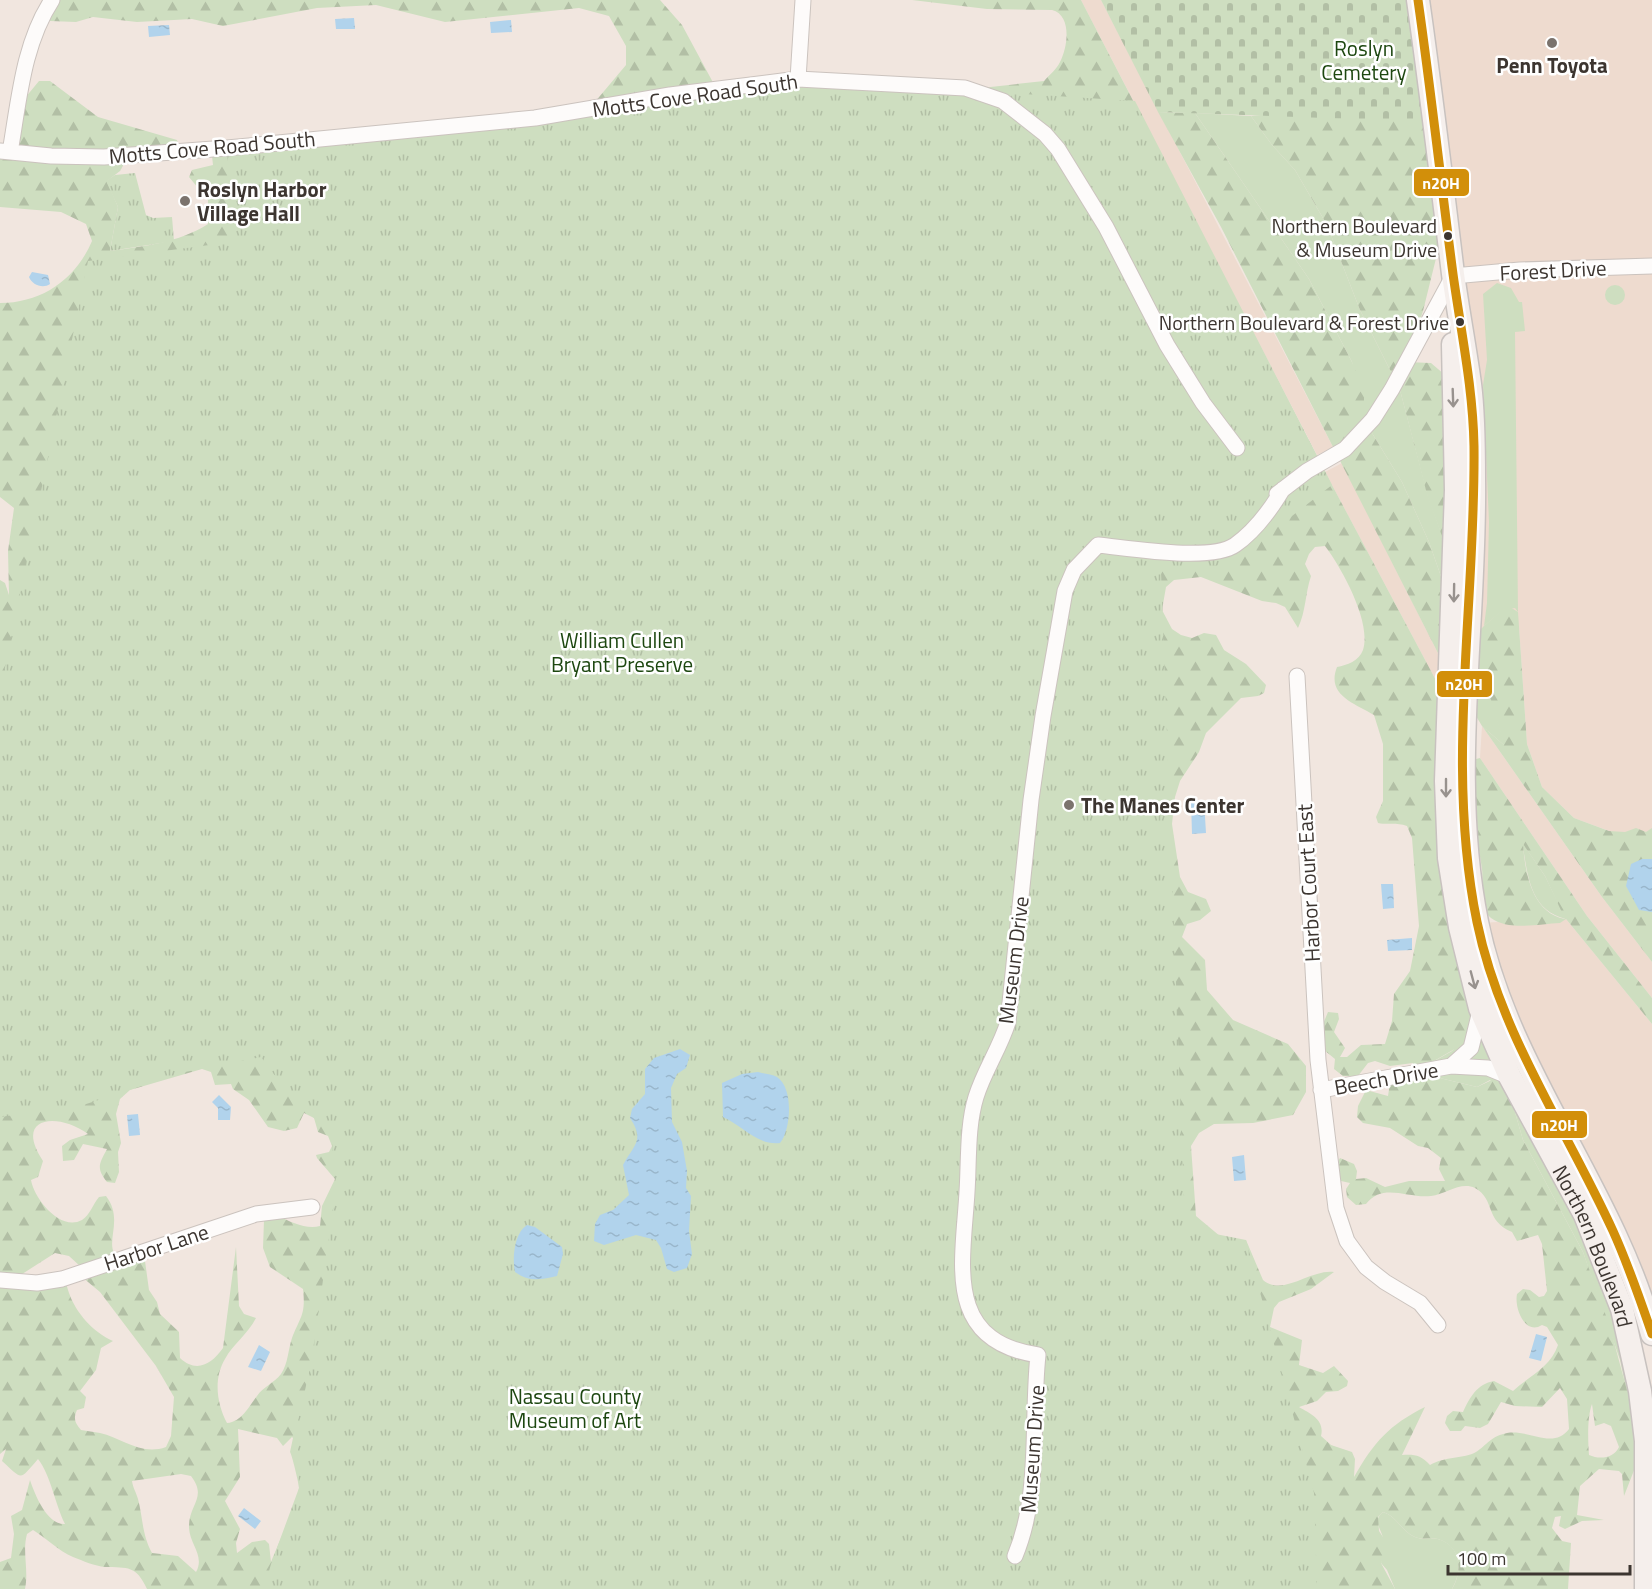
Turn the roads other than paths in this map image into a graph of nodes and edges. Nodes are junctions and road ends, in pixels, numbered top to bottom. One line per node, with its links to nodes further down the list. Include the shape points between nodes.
1 (52, 0): 5 (street, via 28,55)
2 (803, 0): 4 (street)
3 (1419, 0): 7 (main road, Northern Boulevard)
4 (798, 79): 5 (street, Motts Cove Road South, via 535,118 227,148 104,157); 8 (street, Motts Cove Road South, via 965,88 994,96 1017,110 1058,149 1106,227 1167,345)
5 (5, 151)
6 (1652, 266): 7 (street, Forest Drive)
7 (1453, 276): 10 (main road, Northern Boulevard, one-way to 10, via 1456,490 1446,819 1460,927); 17 (main road, Northern Boulevard, via 1473,434 1464,823 1477,923 1495,989 1513,1035 1629,1260); 19 (street, Museum Drive, via 1392,389 1350,445 1283,489 1208,552 1098,545 1074,570 1065,591 1032,792 1008,1022 981,1082 972,1115 963,1255 964,1298 979,1326 1005,1346 1038,1355 1030,1507)
8 (1237, 448)
9 (1297, 676): 13 (street, Harbor Court East)
10 (1480, 1008): 11 (street, Beech Drive, via 1471,1048); 12 (main road, Northern Boulevard)
11 (1451, 1066): 12 (street, Beech Drive, via 1488,1068); 13 (street, Beech Drive)
12 (1510, 1077): 18 (main road, Northern Boulevard, via 1578,1201 1615,1286 1640,1391)
13 (1321, 1090): 16 (street, Harbor Court East, via 1336,1208 1347,1241 1375,1276 1420,1303)
14 (312, 1207): 15 (street, Harbor Lane, via 256,1214 62,1279 37,1283)
15 (0, 1280)
16 (1438, 1325)
17 (1652, 1334)
18 (1650, 1469): 20 (main road, Northern Boulevard)
19 (1015, 1556)
20 (1646, 1589)

